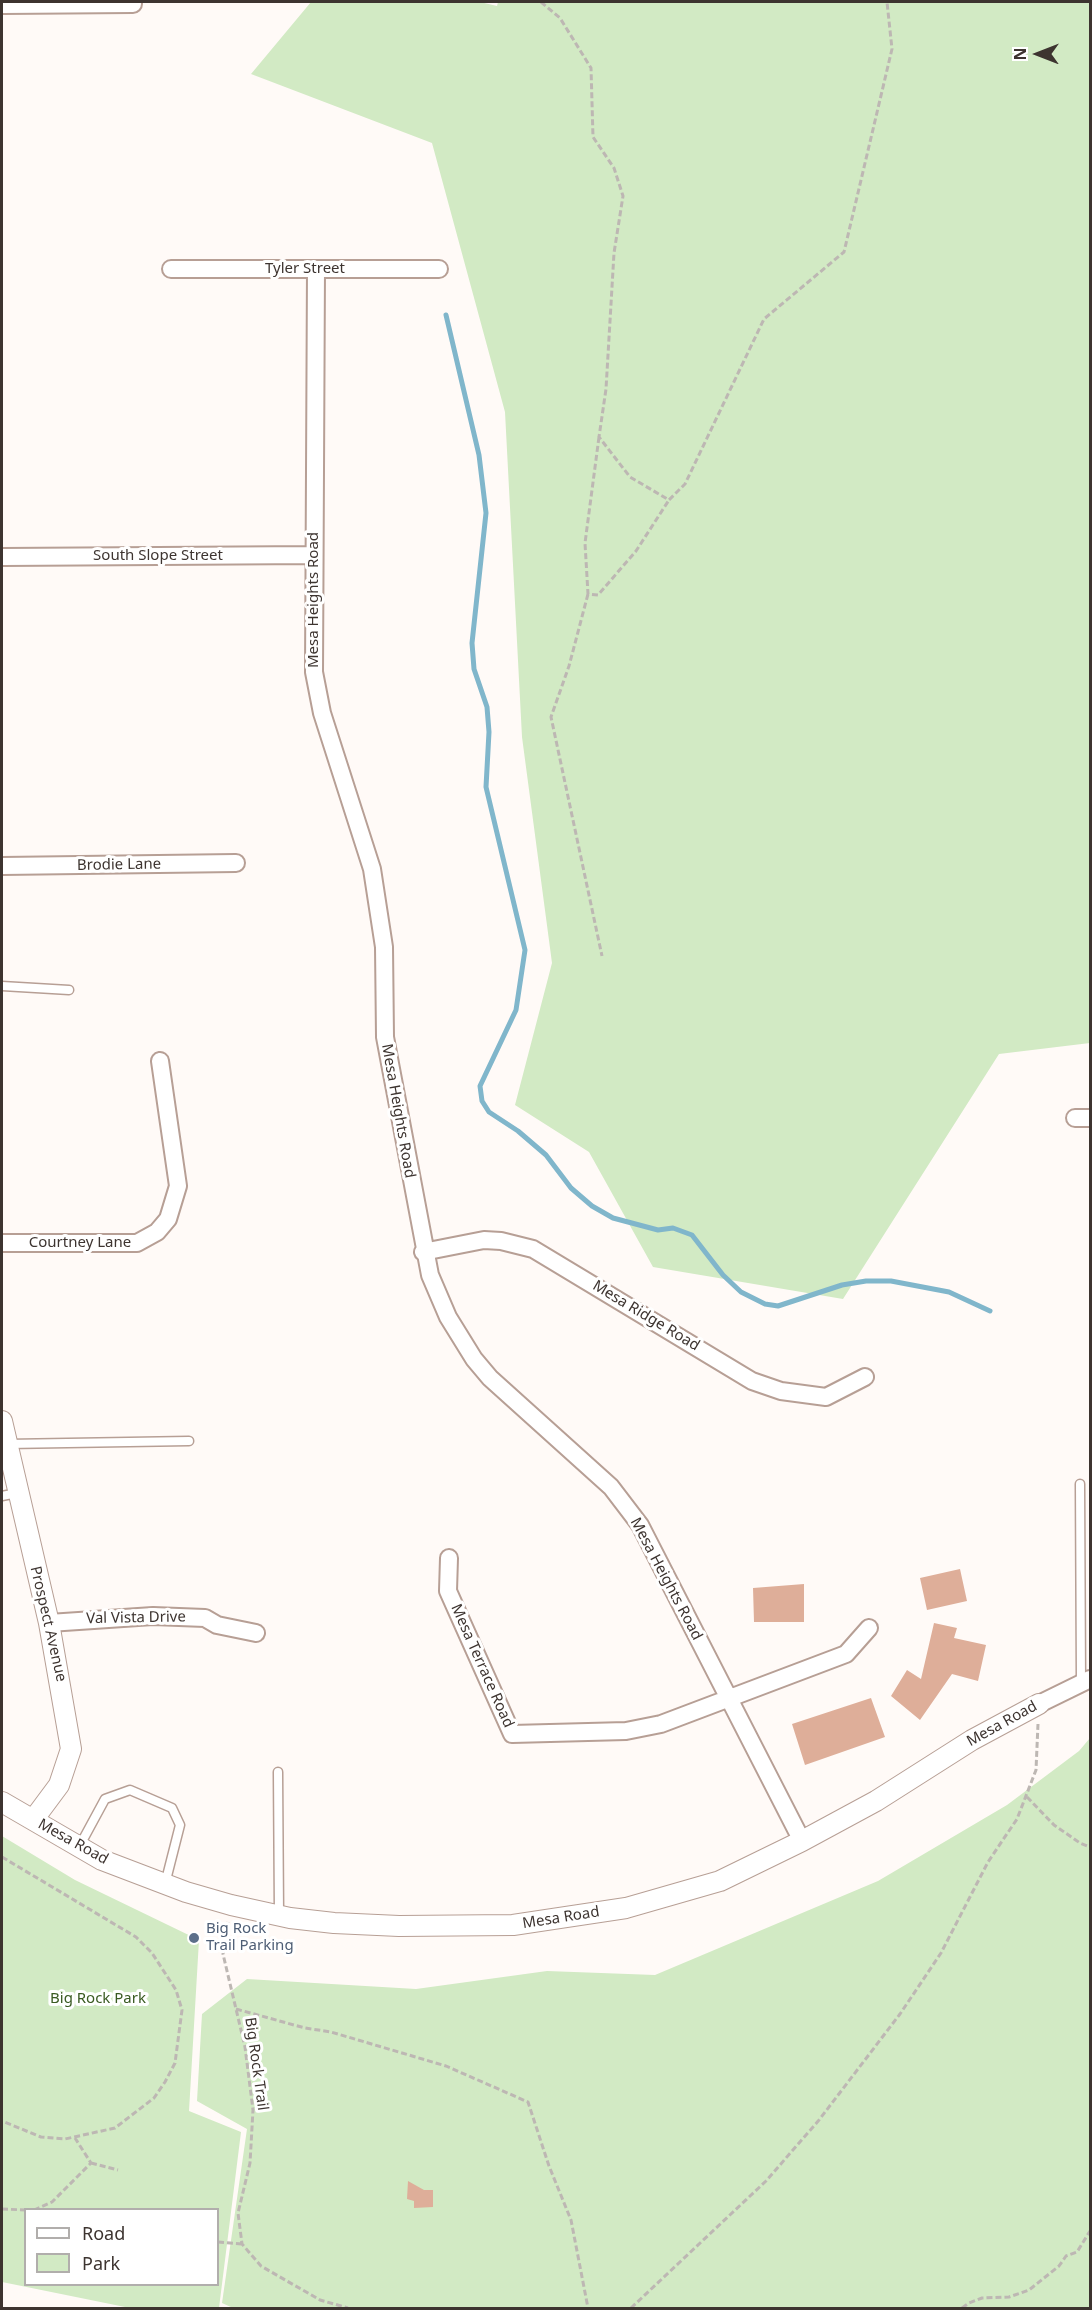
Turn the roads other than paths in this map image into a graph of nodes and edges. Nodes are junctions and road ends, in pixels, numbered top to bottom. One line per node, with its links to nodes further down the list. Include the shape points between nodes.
1 (133, 4): 2 (street)
2 (2, 6)
3 (171, 269): 4 (street, Tyler Street)
4 (316, 269): 5 (street, Tyler Street); 6 (street, Mesa Heights Road)
5 (439, 269)
6 (314, 555): 7 (street, South Slope Street); 14 (street, Mesa Heights Road, via 312,644 316,682 322,713 372,869 384,947 385,1037)
7 (2, 557)
8 (236, 863): 9 (street, Brodie Lane)
9 (2, 866)
10 (2, 986): 11 (lane)
11 (69, 990)
12 (160, 1061): 13 (street, Courtney Lane, via 178,1186 168,1219 157,1232 137,1243)
13 (2, 1243)
14 (423, 1252): 15 (street, Mesa Ridge Road, via 483,1240 533,1249 752,1381 781,1390 826,1397); 26 (street, Mesa Heights Road, via 448,1317 474,1359 611,1487 640,1525)
15 (865, 1377)
16 (2, 1421): 18 (street, Prospect Avenue)
17 (189, 1441): 18 (lane)
18 (7, 1444): 20 (street, Prospect Avenue)
19 (1080, 1484): 25 (lane)
20 (9, 1495): 22 (street, Prospect Avenue)
21 (449, 1558): 26 (street, Mesa Terrace Road, via 448,1591 512,1734 626,1731 661,1724)
22 (49, 1623): 24 (street, Val Vista Drive, via 153,1616 205,1618 217,1625); 30 (street, Prospect Avenue, via 72,1749 59,1785)
23 (869, 1628): 26 (street, via 846,1654)
24 (256, 1633)
25 (1086, 1681): 27 (street, Mesa Road)
26 (729, 1699): 31 (street, Mesa Heights Road)
27 (1039, 1704): 31 (street, Mesa Road)
28 (278, 1772): 34 (lane)
29 (2, 1802): 30 (street, Mesa Road)
30 (33, 1820): 32 (street, Mesa Road)
31 (802, 1841): 34 (street, Mesa Road, via 720,1881 626,1908 513,1925 399,1926)
32 (79, 1847): 33 (street, Mesa Road); 33 (lane, via 105,1799 130,1790 172,1808 180,1825)
33 (165, 1884): 34 (street, Mesa Road)
34 (279, 1915)

